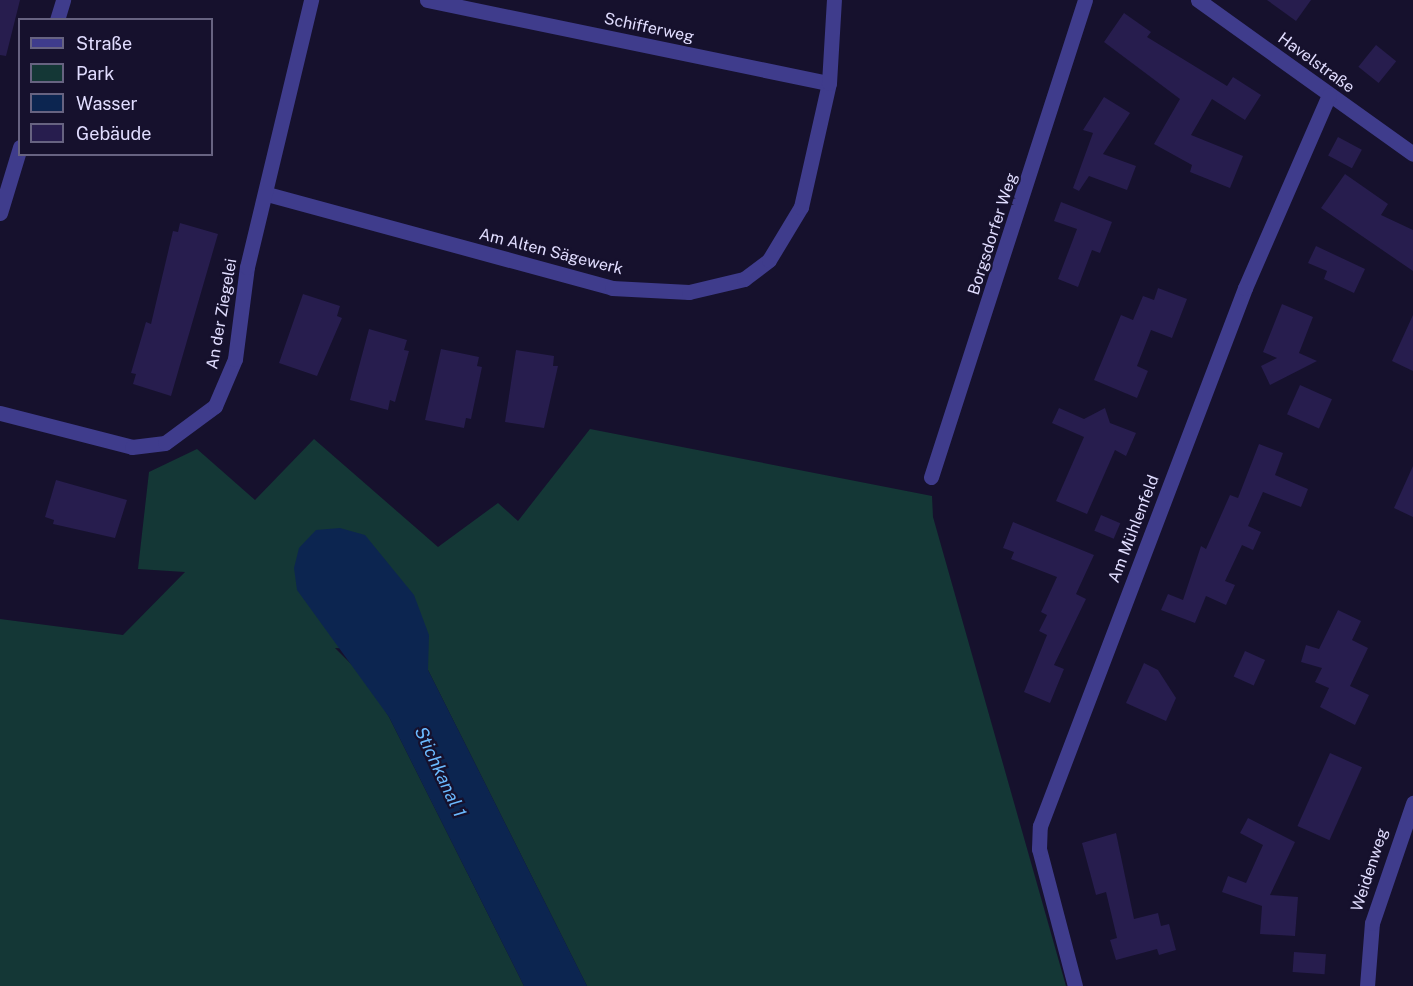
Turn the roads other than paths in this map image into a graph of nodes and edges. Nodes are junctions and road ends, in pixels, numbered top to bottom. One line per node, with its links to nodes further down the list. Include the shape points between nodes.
1 (63, 0): 7 (street)
2 (311, 0): 12 (street, An der Ziegelei)
3 (427, 0): 8 (street, Schifferweg)
4 (834, 0): 8 (street, Am Alten Sägewerk)
5 (1085, 0): 15 (street, Borgsdorfer Weg, via 1008,252)
6 (1198, 0): 9 (street, Havelstraße)
7 (58, 18)
8 (829, 83): 12 (street, Am Alten Sägewerk, via 817,151 785,239 744,279 719,287 689,292 612,288)
9 (1329, 95): 11 (street, Havelstraße); 17 (street, Am Mühlenfeld, via 1245,288 1040,826 1040,849)
10 (18, 154): 13 (street)
11 (1413, 154)
12 (267, 194): 14 (street, An der Ziegelei, via 227,384 215,406 188,431 165,443 132,447)
13 (0, 213)
14 (0, 413)
15 (930, 477)
16 (1413, 803): 18 (street, Weidenweg, via 1372,923)
17 (1075, 986)
18 (1367, 986)

